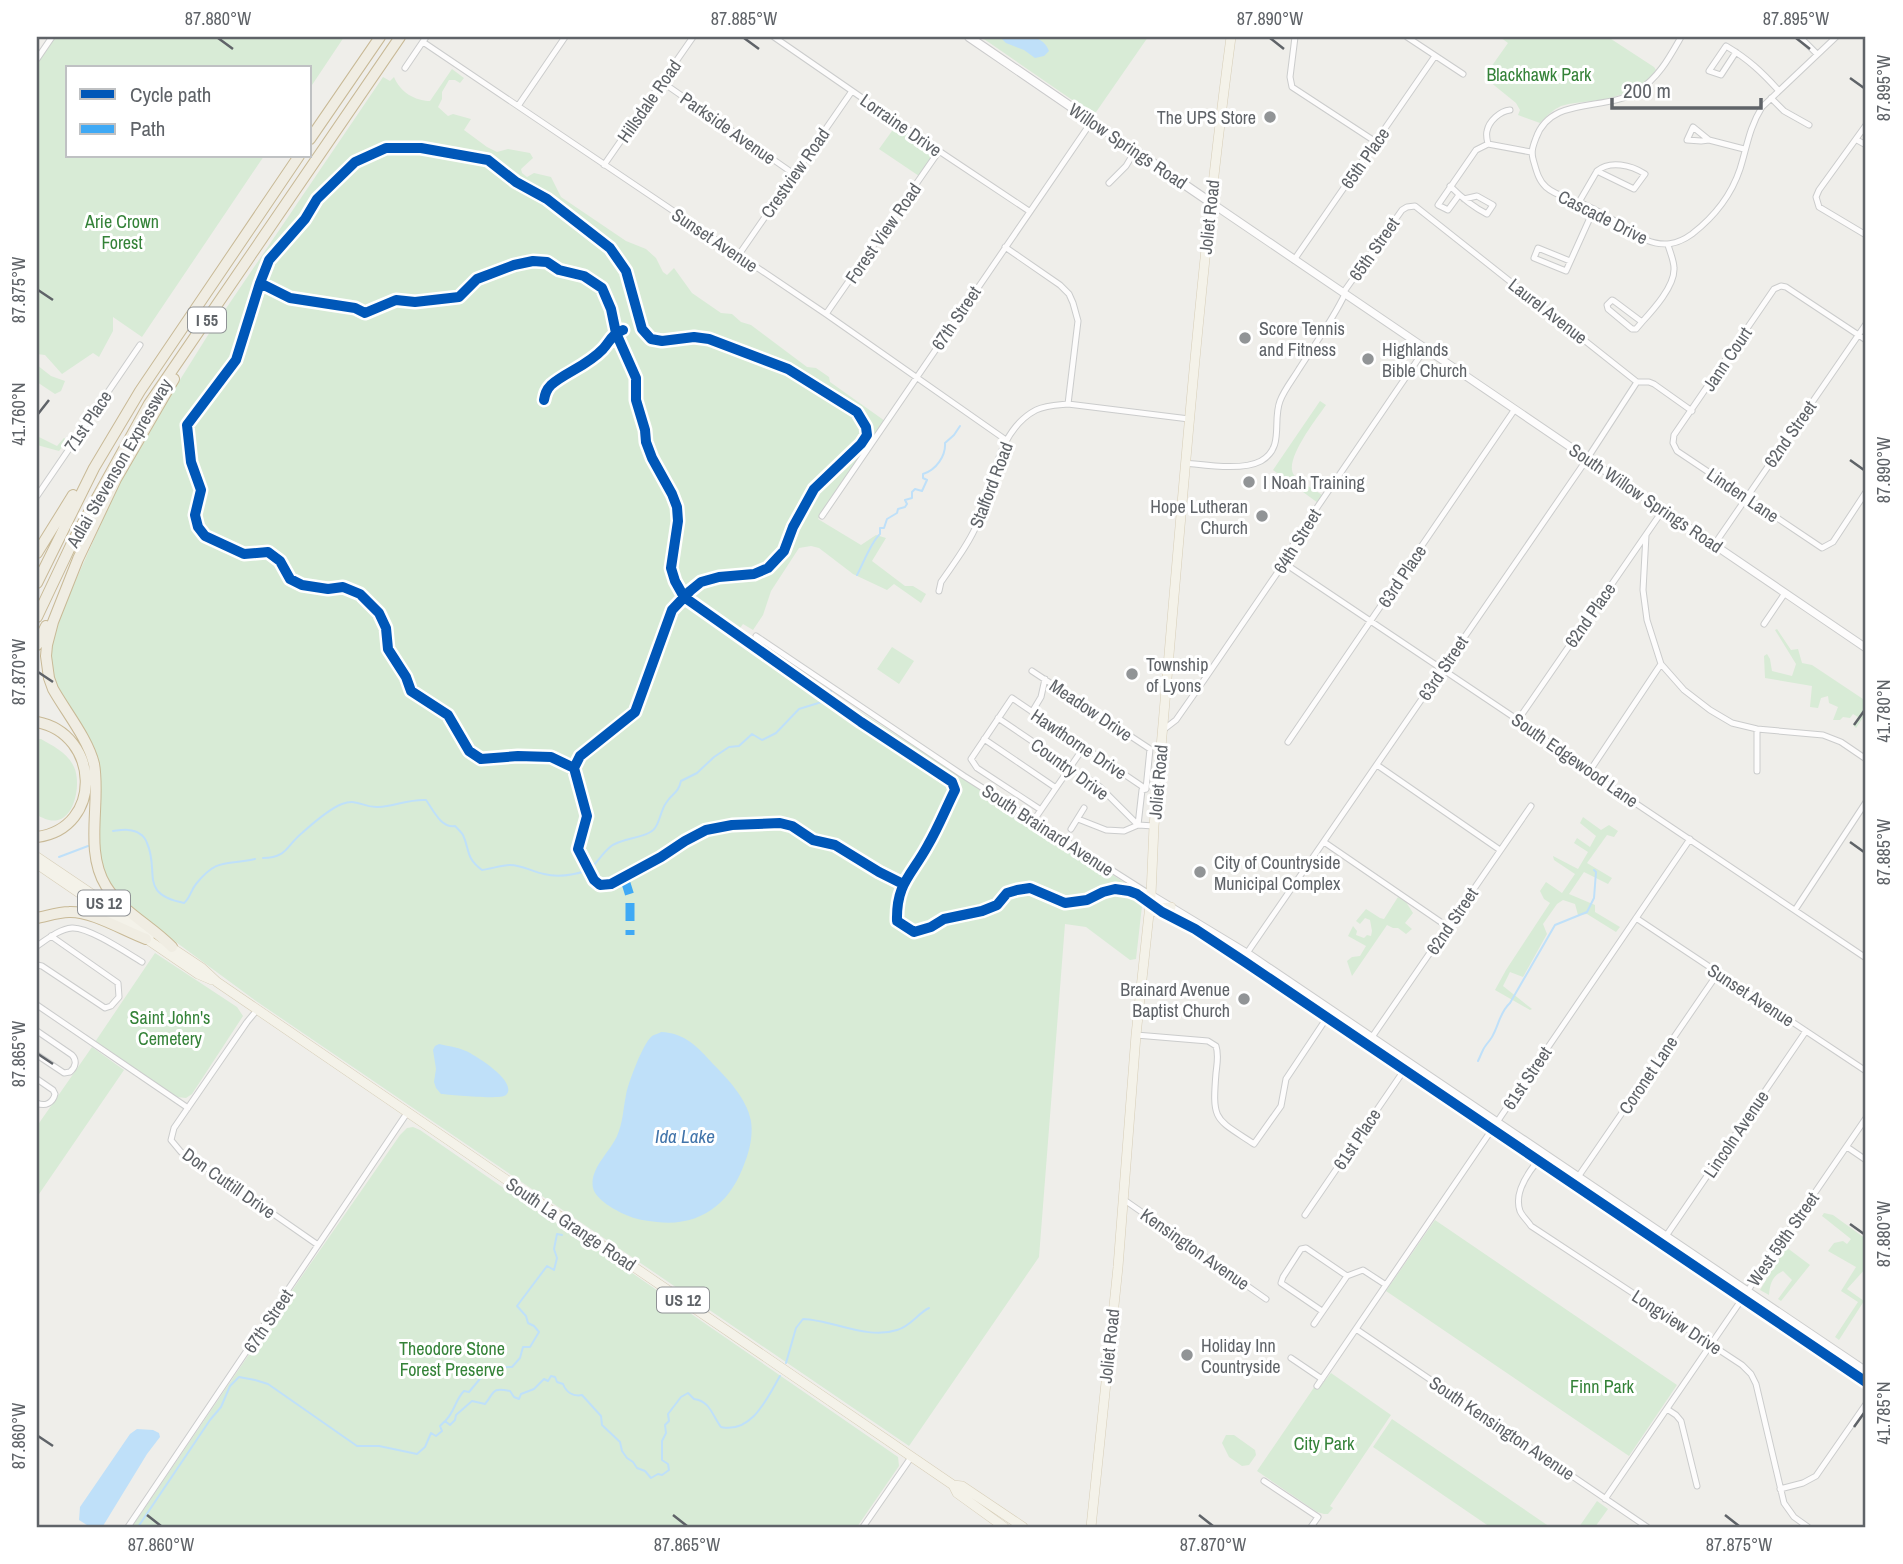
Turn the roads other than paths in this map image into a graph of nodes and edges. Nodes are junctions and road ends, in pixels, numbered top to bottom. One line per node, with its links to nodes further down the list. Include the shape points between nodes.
1 (52, 37): 21 (street)
2 (372, 37): 29 (highway)
3 (380, 37): 29 (highway)
4 (400, 37): 70 (highway, Adlai Stevenson Expressway / I 55)
5 (565, 37): 28 (street)
6 (693, 37): 24 (street, Hillsdale Road)
7 (774, 37): 17 (street, Lorraine Drive)
8 (792, 37): 17 (street)
9 (969, 37): 31 (main road, Willow Springs Road)
10 (1231, 37): 51 (main road, Joliet Road)
11 (1296, 37): 37 (street, via 1292,87)
12 (1407, 37): 20 (street)
13 (1681, 37): 43 (street, via 1645,86 1619,100 1556,113 1541,128)
14 (1801, 37): 19 (street)
15 (1835, 37): 19 (street, Cascade Drive)
16 (425, 39): 22 (street); 28 (street, Sunset Avenue)
17 (786, 45): 26 (street, Lorraine Drive)
18 (1736, 52): 18 (street, via 1726,46 1709,71 1721,75); 25 (street)
19 (1817, 54): 25 (street, Cascade Drive)
20 (1435, 56): 23 (street); 37 (street, 65th Place)
21 (37, 59)
22 (405, 68)
23 (1463, 75)
24 (662, 82): 45 (street, Hillsdale Road); 47 (street, Parkside Avenue)
25 (1779, 90): 27 (street, Cascade Drive)
26 (852, 91): 41 (street, Lorraine Drive); 47 (street, Crestview Road)
27 (1771, 98): 32 (street); 40 (street, Cascade Drive, via 1755,119)
28 (518, 106): 45 (street, Sunset Avenue)
29 (332, 107): 34 (highway)
30 (1510, 110): 38 (street, via 1503,110 1487,130)
31 (1092, 121): 42 (main road, Willow Springs Road); 55 (street, 67th Street)
32 (1809, 125)
33 (1866, 125): 36 (street)
34 (312, 136)
35 (1709, 140): 40 (street)
36 (1857, 140): 39 (street); 56 (street, via 1816,197 1821,209)
37 (1376, 142): 60 (street, 65th Place)
38 (1488, 144): 43 (street); 49 (street, via 1476,150)
39 (1866, 145)
40 (1744, 149): 57 (street, Cascade Drive, via 1732,188 1717,212 1683,240)
41 (939, 151): 55 (street, Lorraine Drive); 63 (street, Forest View Road)
42 (1135, 151): 48 (street); 51 (main road, Willow Springs Road)
43 (1531, 152): 52 (street, Cascade Drive, via 1545,187)
44 (298, 158): 81 (highway, Adlai Stevenson Expressway / I 55, via 172,341)
45 (604, 165): 59 (street, Sunset Avenue)
46 (1597, 171): 46 (street, via 1634,189 1645,174 1615,164); 52 (street)
47 (794, 174): 59 (street, Crestview Road)
48 (1109, 183)
49 (1450, 186): 50 (street); 50 (street, via 1438,205 1448,210)
50 (1462, 197): 50 (street, via 1487,215 1493,205 1477,196)
51 (1210, 202): 60 (street, Willow Springs Road); 76 (main road, Joliet Road)
52 (1578, 202): 54 (street, Cascade Drive)
53 (1407, 207): 62 (street, 65th Street); 72 (street, Laurel Avenue, via 1415,206)
54 (1594, 209): 57 (street, Cascade Drive, via 1646,240); 61 (street)
55 (1029, 211): 58 (street, 67th Street)
56 (1866, 236)
57 (1668, 245): 64 (street, via 1674,268 1671,282)
58 (1005, 247): 71 (street, 67th Street); 73 (street, via 1060,285 1073,303 1078,321)
59 (738, 256): 63 (street, Sunset Avenue)
60 (1294, 260): 62 (street, Willow Springs Road)
61 (1570, 261): 61 (street, via 1538,248 1534,258 1566,271)
62 (1344, 294): 69 (street, Willow Springs Road); 80 (street, 65th Street, via 1279,402 1277,439 1269,454 1250,465)
63 (826, 314): 71 (street, Sunset Avenue)
64 (1642, 322): 64 (street, via 1614,301 1607,306 1632,329)
65 (1866, 324): 66 (street, 62nd Street)
66 (1858, 335): 67 (street); 75 (street, Jann Court, via 1786,287 1774,289); 84 (street, 62nd Street)
67 (1866, 341)
68 (140, 345): 83 (street, 71st Place)
69 (1425, 349): 74 (street, South Willow Springs Road); 91 (street, 64th Street)
70 (184, 353): 90 (highway); 95 (highway, Adlai Stevenson Expressway / I 55, via 142,416)
71 (916, 378): 78 (street, Sunset Avenue); 86 (street, 67th Street)
72 (1637, 382): 75 (street, Laurel Avenue, via 1654,384); 79 (street, 63rd Street)
73 (1068, 404): 76 (street, Stalford Road); 78 (street, Stalford Road, via 1037,409 1019,422)
74 (1515, 409): 79 (street, South Willow Springs Road); 96 (street, 63rd Place)
75 (1692, 411): 77 (street, Jann Court)
76 (1189, 419): 80 (main road, Joliet Road)
77 (1674, 435): 84 (street, Linden Lane, via 1677,451)
78 (1006, 440): 93 (street, Stalford Road, via 979,521)
79 (1587, 459): 85 (street, South Willow Springs Road); 102 (street, 63rd Street)
80 (1185, 463): 110 (main road, Joliet Road)
81 (94, 468): 89 (highway); 92 (highway, Adlai Stevenson Expressway / I 55)
82 (1866, 492): 84 (street, Linden Lane, via 1833,541 1822,548)
83 (37, 496)
84 (1746, 498): 88 (street, 62nd Street)
85 (1662, 510): 87 (street, 62nd Place); 88 (street, South Willow Springs Road)
86 (821, 516)
87 (1646, 535): 101 (street, via 1643,590); 107 (street, 62nd Place)
88 (1714, 545): 94 (street, South Willow Springs Road)
89 (37, 553)
90 (78, 559): 99 (highway); 146 (highway, via 49,634 49,678 92,756 100,875 118,903)
91 (1284, 563): 96 (street, South Edgewood Lane); 110 (street, 64th Street, via 1175,720)
92 (37, 583)
93 (939, 591)
94 (1785, 593): 97 (street); 100 (street, South Willow Springs Road)
95 (37, 617)
96 (1370, 622): 102 (street, South Edgewood Lane); 112 (street, 63rd Place)
97 (1764, 624)
98 (755, 636): 126 (street, South Brainard Avenue)
99 (37, 645)
100 (1866, 648)
101 (1661, 664): 109 (street, via 1710,710 1732,723); 118 (street)
102 (1442, 670): 107 (street, South Edgewood Lane); 115 (street, 63rd Street)
103 (1032, 671): 104 (street, Meadow Drive)
104 (1045, 679): 105 (street); 120 (street, Meadow Drive, via 1150,749)
105 (1032, 712): 106 (street, Hawthorne Drive, via 1012,698); 113 (street, Hawthorne Drive)
106 (998, 718): 111 (street); 116 (street, Country Drive)
107 (1518, 720): 118 (street, South Edgewood Lane)
108 (37, 722): 130 (highway, via 70,739 86,778 83,802 72,820 55,832)
109 (1757, 729): 114 (street, via 1823,735); 117 (street)
110 (1163, 730): 128 (main road, Joliet Road)
111 (984, 739): 119 (street); 124 (street, via 971,759 977,768)
112 (1288, 742)
113 (1084, 747): 116 (street); 120 (street, Hawthorne Drive)
114 (1866, 760)
115 (1377, 765): 132 (street, 63rd Street); 133 (street)
116 (1070, 766): 119 (street); 127 (street, Country Drive, via 1100,787)
117 (1757, 771)
118 (1589, 772): 131 (street, South Edgewood Lane)
119 (1056, 788): 124 (street)
120 (1146, 789): 127 (street, via 1142,790)
121 (1866, 802): 138 (street)
122 (1531, 806): 133 (street, 62nd Street)
123 (1084, 808): 125 (street)
124 (1041, 810): 126 (street)
125 (1078, 818): 127 (street, via 1107,830 1124,831); 129 (street)
126 (1034, 820): 136 (street, South Brainard Avenue)
127 (1138, 825): 128 (street)
128 (1154, 827): 136 (main road, Joliet Road)
129 (1071, 829)
130 (37, 836)
131 (1690, 839): 138 (street, South Edgewood Lane); 141 (street, 61st Street)
132 (1324, 842): 142 (street); 147 (street, 63rd Street)
133 (1500, 850): 142 (street, 62nd Street)
134 (37, 857): 146 (main road, US 12)
135 (37, 864): 144 (main road, US 12)
136 (1151, 895): 137 (street, South Brainard Avenue); 139 (main road, Joliet Road)
137 (1171, 907): 139 (main road); 147 (street, South Brainard Avenue)
138 (1795, 910): 148 (street, South Edgewood Lane)
139 (1149, 914): 158 (main road, Joliet Road)
140 (37, 918): 144 (highway, via 71,911)
141 (1636, 918): 151 (street, Sunset Avenue); 168 (street, 61st Street)
142 (1448, 927): 159 (street, 62nd Street)
143 (51, 936): 145 (street); 149 (street, via 72,928 80,930); 150 (street, via 118,983 119,997 105,1007)
144 (146, 939): 152 (main road, US 12)
145 (37, 946)
146 (172, 947): 152 (main road, US 12)
147 (1247, 953): 155 (street, South Brainard Avenue)
148 (1866, 958)
149 (142, 962)
150 (37, 965)
151 (1718, 973): 157 (street, Sunset Avenue); 172 (street, Coronet Lane)
152 (216, 982): 154 (main road, US 12)
153 (37, 1005): 165 (street)
154 (257, 1010): 165 (street); 166 (main road, South La Grange Road / US 12)
155 (1332, 1010): 158 (street, via 1286,1079 1281,1106 1254,1144 1216,1114 1216,1046 1208,1041); 159 (street, South Brainard Avenue)
156 (37, 1031): 160 (street, via 72,1055 75,1065 64,1073)
157 (1806, 1031): 162 (street, Sunset Avenue); 175 (street, Lincoln Avenue)
158 (1136, 1035): 173 (main road, Joliet Road)
159 (1372, 1037): 161 (street, South Brainard Avenue)
160 (37, 1055)
161 (1409, 1063): 168 (street, South Brainard Avenue); 174 (street, 61st Place)
162 (1866, 1072)
163 (37, 1079): 164 (street, via 55,1094 47,1104)
164 (37, 1103)
165 (188, 1108): 176 (street, Don Cuttill Drive, via 171,1140 181,1152)
166 (407, 1113): 176 (street, 67th Street); 191 (main road, South La Grange Road / US 12)
167 (1866, 1118): 169 (street, West 59th Street)
168 (1497, 1122): 170 (street, South Brainard Avenue); 178 (street, 61st Street)
169 (1847, 1147): 171 (street); 179 (street, West 59th Street)
170 (1544, 1154): 172 (street, South Brainard Avenue); 184 (street, Longview Drive, via 1523,1183 1519,1197 1521,1213 1531,1226)
171 (1866, 1160)
172 (1578, 1177): 175 (street, South Brainard Avenue)
173 (1123, 1199): 180 (street, Kensington Avenue); 201 (main road, Joliet Road)
174 (1305, 1215)
175 (1666, 1236): 179 (street, South Brainard Avenue)
176 (318, 1245): 197 (street, 67th Street)
177 (1347, 1276): 178 (street, via 1363,1270); 181 (street); 181 (street, via 1306,1248 1301,1250 1281,1283)
178 (1386, 1285): 183 (street, 61st Street)
179 (1747, 1291): 184 (street, West 59th Street); 186 (street, South Brainard Avenue)
180 (1266, 1299)
181 (1322, 1311): 182 (street)
182 (1314, 1324)
183 (1356, 1329): 187 (street, 61st Street); 196 (street, South Kensington Avenue)
184 (1711, 1344): 190 (street, West 59th Street); 195 (street, Longview Drive, via 1742,1365 1756,1384)
185 (1291, 1358): 187 (street)
186 (1866, 1371)
187 (1322, 1379): 188 (street, 61st Street)
188 (1317, 1386)
189 (1866, 1404): 195 (street, via 1816,1476)
190 (1667, 1409): 194 (street, via 1682,1424); 196 (street, West 59th Street)
191 (912, 1456): 193 (main road, South La Grange Road / US 12); 198 (street)
192 (1264, 1481): 202 (street, via 1318,1517)
193 (953, 1485): 199 (main road, South La Grange Road / US 12, via 957,1493); 200 (main road, South La Grange Road / US 12, via 962,1486)
194 (1696, 1486)
195 (1780, 1489): 204 (street, Longview Drive, via 1788,1511)
196 (1605, 1499): 203 (street, South Kensington Avenue)
197 (128, 1527)
198 (863, 1527)
199 (1004, 1527)
200 (1023, 1527)
201 (1091, 1527)
202 (1311, 1527)
203 (1647, 1527)
204 (1808, 1527)

